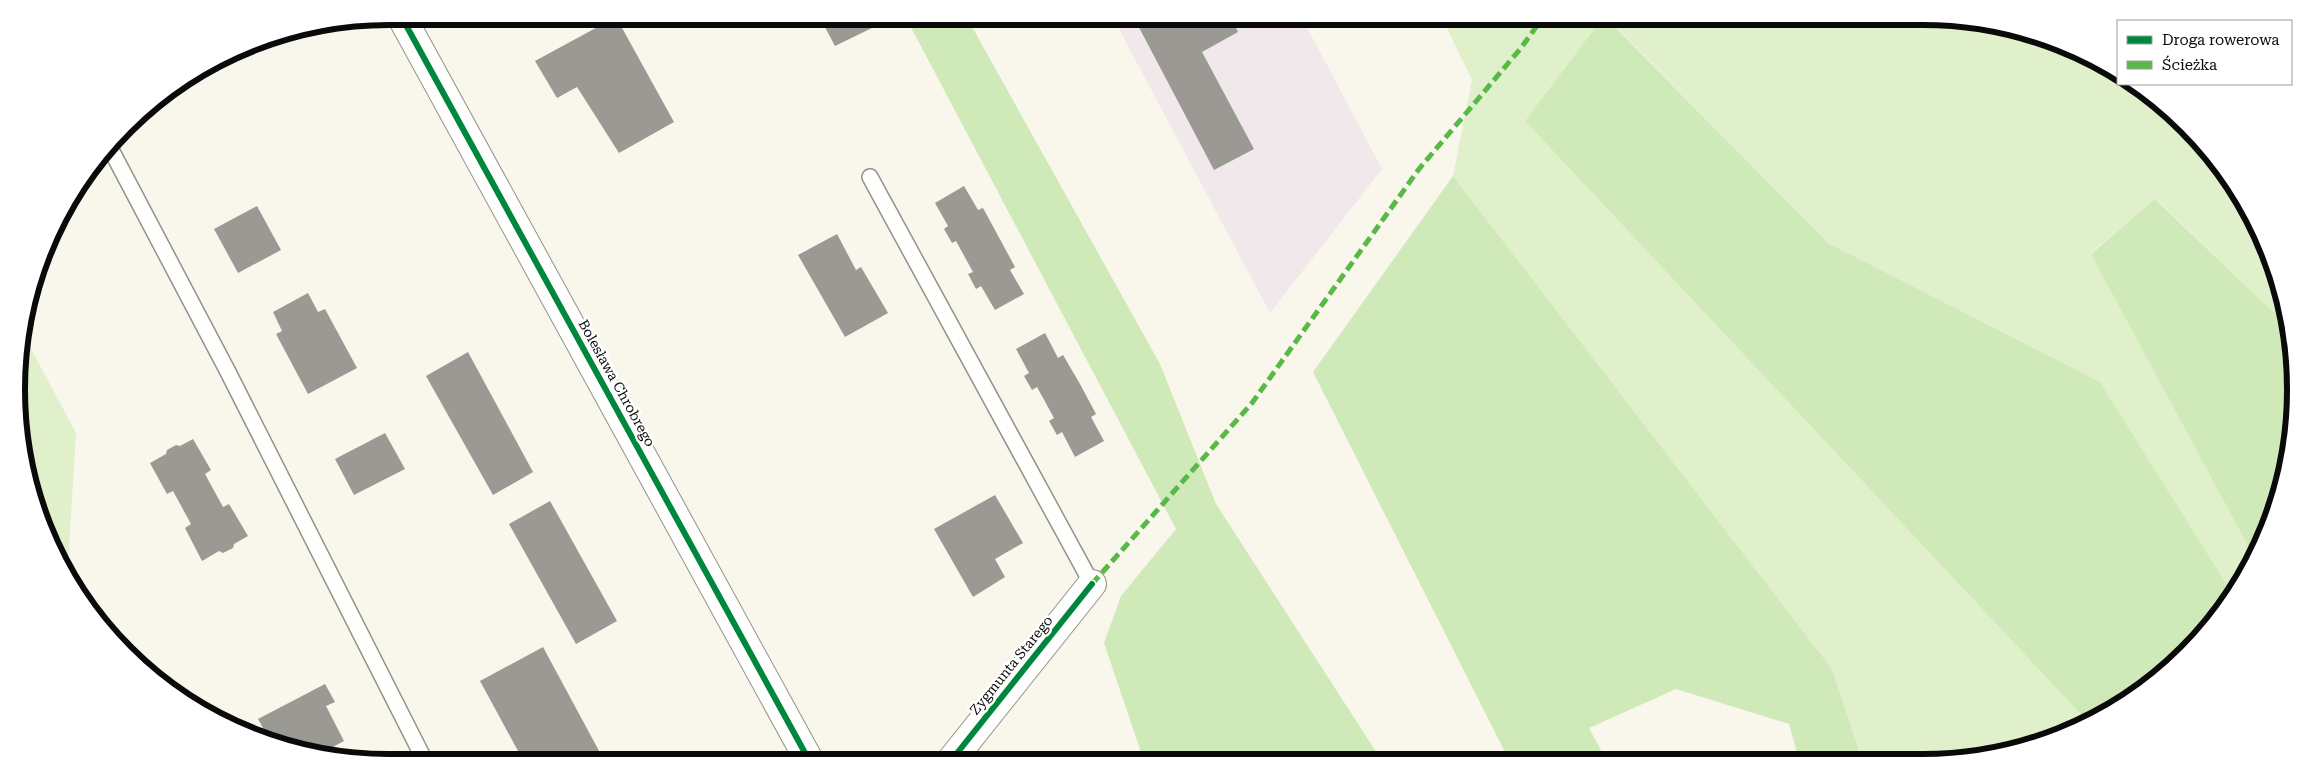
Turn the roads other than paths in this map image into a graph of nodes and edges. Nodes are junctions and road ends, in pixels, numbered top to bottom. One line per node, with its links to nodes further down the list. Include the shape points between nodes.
1 (406, 25): 6 (street, Bolesława Chrobrego)
2 (112, 152): 5 (lane, via 227,370)
3 (870, 177): 4 (lane)
4 (1092, 584): 7 (street, Zygmunta Starego)
5 (421, 754)
6 (806, 754)
7 (956, 754)

